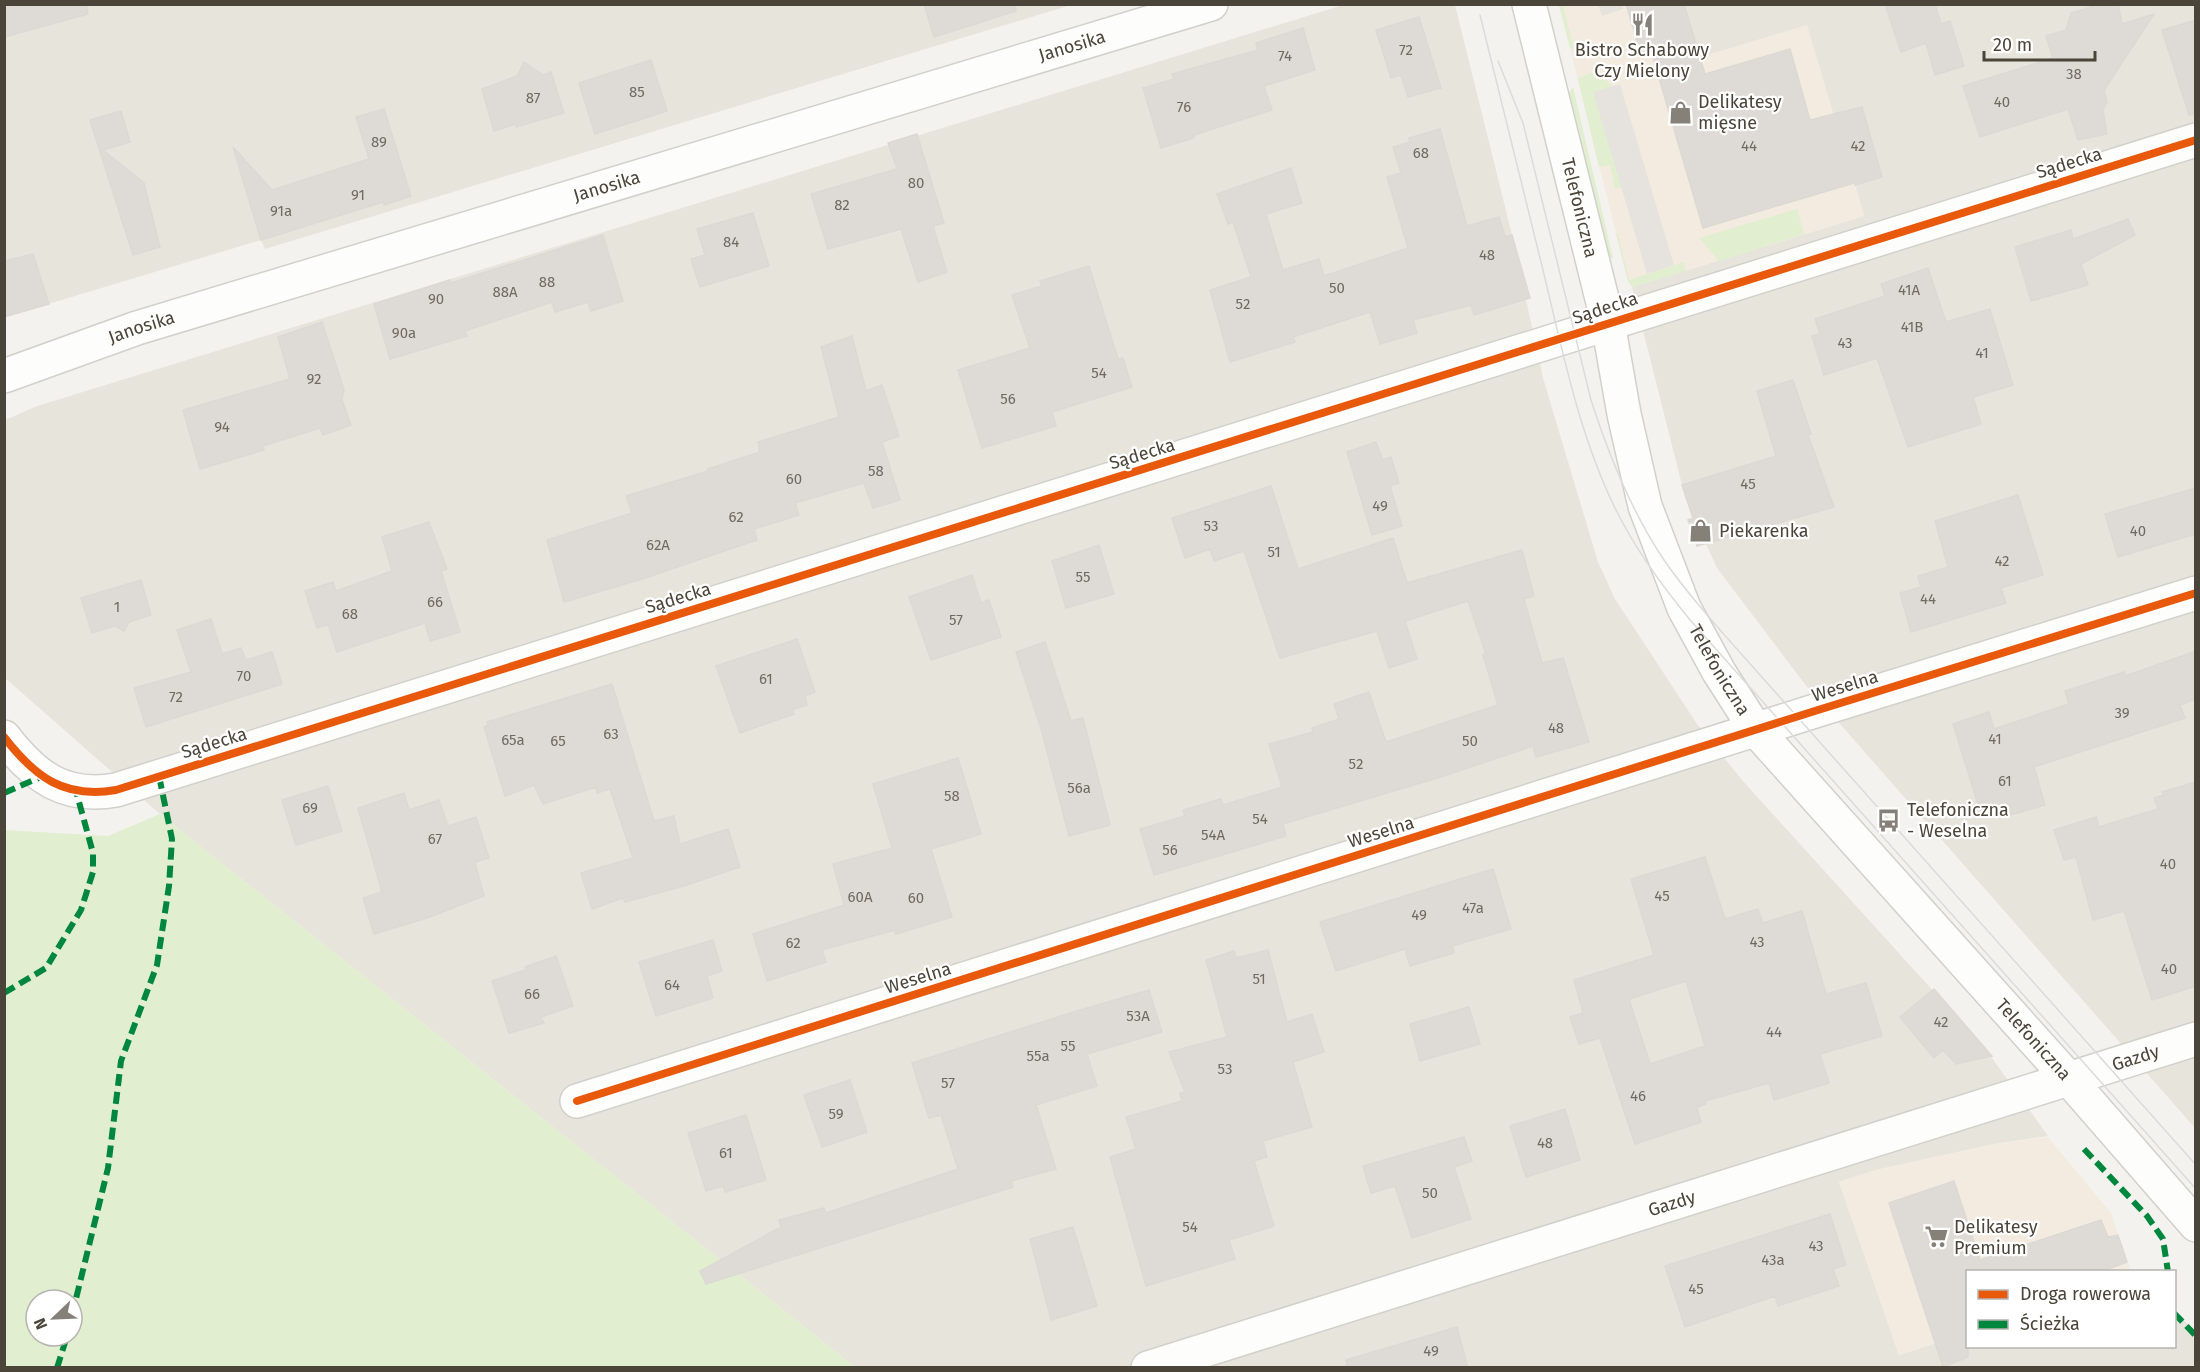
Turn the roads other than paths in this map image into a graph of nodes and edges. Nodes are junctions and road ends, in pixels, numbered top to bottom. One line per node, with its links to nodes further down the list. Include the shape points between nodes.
1 (1211, 4): 5 (street, Janosika, via 137,328)
2 (1529, 4): 4 (street, Telefoniczna)
3 (2196, 140): 4 (street, Sądecka)
4 (1608, 323): 7 (street, Telefoniczna, via 1645,506 1684,608); 8 (street, Sądecka, via 148,780 96,793 76,791 41,777)
5 (4, 376)
6 (2196, 593): 7 (street, Weselna)
7 (1756, 730): 10 (street, Telefoniczna); 11 (street, Weselna)
8 (4, 737)
9 (2196, 1039): 10 (street, Gazdy)
10 (2068, 1078): 12 (street, Telefoniczna); 13 (street, Gazdy)
11 (577, 1101)
12 (2196, 1225)
13 (1148, 1368)

